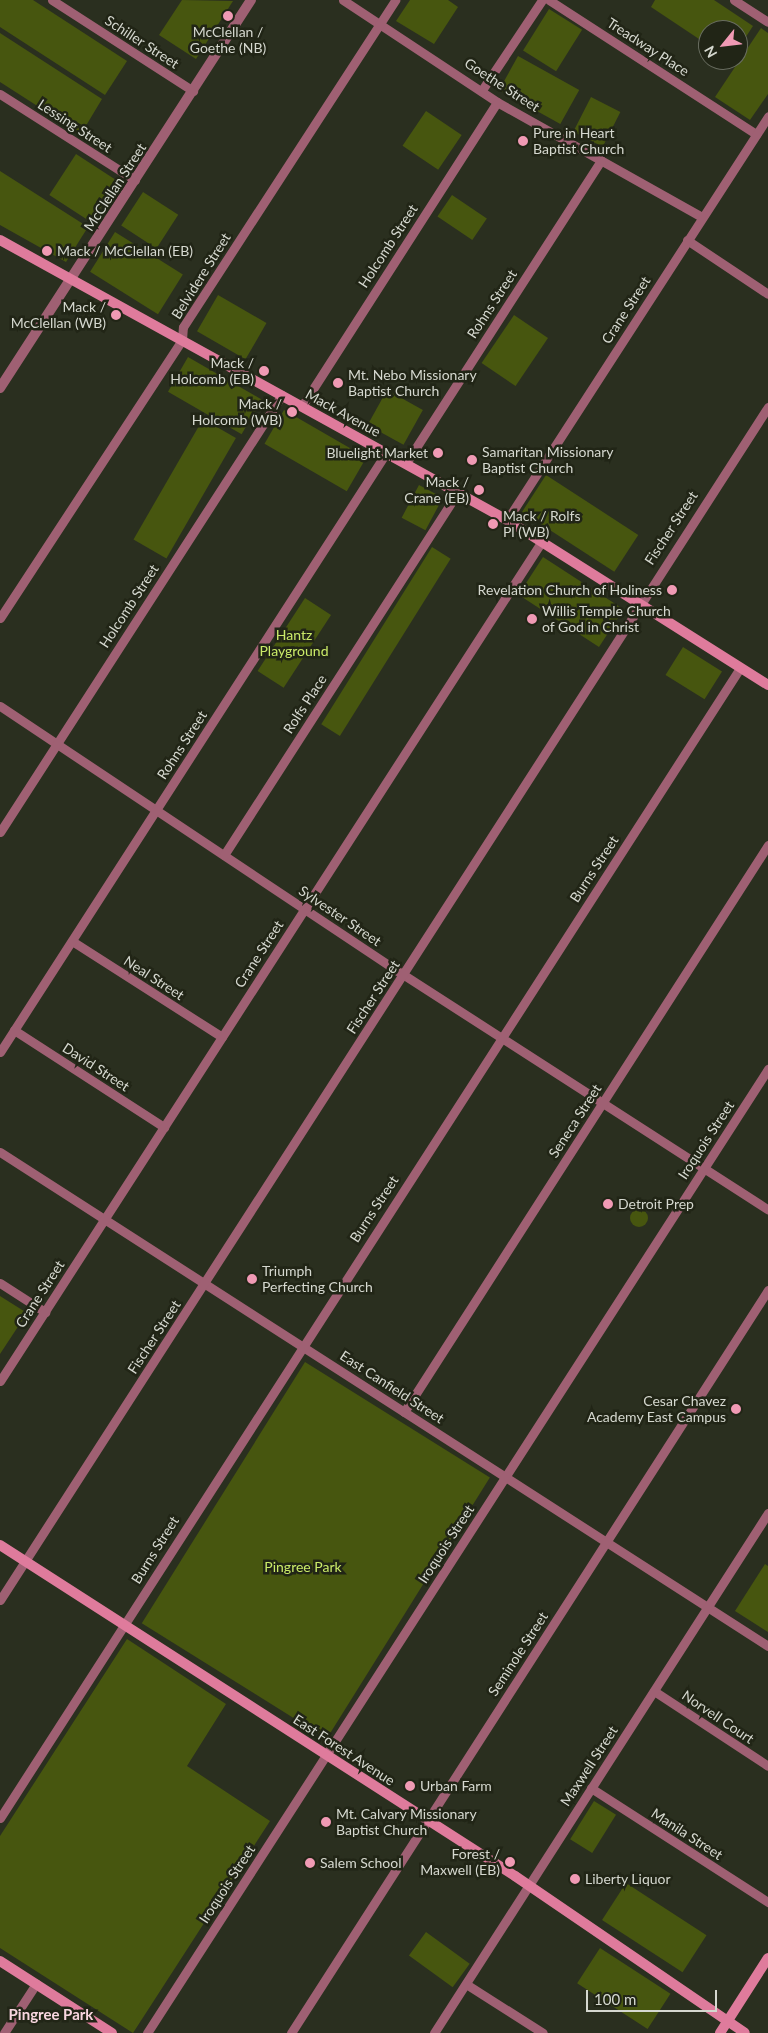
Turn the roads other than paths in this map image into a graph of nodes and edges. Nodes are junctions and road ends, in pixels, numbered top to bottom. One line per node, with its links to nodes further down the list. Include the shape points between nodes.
1 (52, 0): 11 (street, Schiller Street)
2 (343, 0): 9 (street, Goethe Street)
3 (395, 0): 9 (street, Belvidere Street)
4 (542, 0): 10 (street)
5 (549, 0): 15 (street, Treadway Place)
6 (734, 0): 8 (street)
7 (250, 1): 11 (street, McClellan Street)
8 (768, 22)
9 (380, 23): 10 (street, Goethe Street); 23 (street, Belvidere Street, via 183,327)
10 (482, 90): 13 (street, Goethe Street)
11 (193, 91): 17 (street, McClellan Street)
12 (0, 94): 17 (street, Lessing Street)
13 (497, 102): 16 (street, Goethe Street); 26 (street, Holcomb Street)
14 (768, 116): 15 (street, Crane Street)
15 (756, 134): 18 (street, Crane Street)
16 (601, 160): 18 (street, Goethe Street); 29 (street, Rohns Street)
17 (135, 180): 21 (street, McClellan Street)
18 (702, 217): 20 (street, Crane Street)
19 (0, 240): 21 (main road, Mack Avenue)
20 (688, 240): 22 (street); 31 (street, Crane Street)
21 (71, 279): 23 (main road, Mack Avenue); 24 (street, McClellan Street)
22 (768, 294)
23 (182, 340): 25 (main road, Mack Avenue); 34 (street, Belvidere Street)
24 (0, 388)
25 (282, 395): 26 (main road, Mack Avenue); 38 (street, Holcomb Street)
26 (302, 406): 28 (main road, Mack Avenue)
27 (768, 407): 33 (street, Fischer Street)
28 (386, 453): 29 (main road, Mack Avenue); 39 (street, Rohns Street)
29 (406, 463): 30 (main road, Mack Avenue)
30 (458, 492): 31 (main road, Mack Avenue); 42 (street, Rolfs Place)
31 (507, 520): 32 (main road, Mack Avenue)
32 (542, 541): 33 (main road, Mack Avenue); 43 (street, Crane Street)
33 (640, 604): 35 (main road, Mack Avenue); 45 (street, Fischer Street)
34 (0, 618)
35 (740, 668): 36 (main road, Mack Avenue); 48 (street, Burns Street)
36 (767, 682)
37 (0, 706): 38 (street, Sylvester Street)
38 (57, 743): 39 (street, Sylvester Street); 40 (street, Holcomb Street)
39 (156, 810): 42 (street, Sylvester Street); 44 (street, Rohns Street)
40 (0, 832)
41 (768, 844): 51 (street, Seneca Street)
42 (224, 855): 43 (street, Sylvester Street)
43 (304, 909): 45 (street, Sylvester Street); 47 (street, Crane Street)
44 (72, 941): 46 (street, Rohns Street); 47 (street, Neal Street)
45 (404, 975): 48 (street, Sylvester Street); 58 (street, Fischer Street)
46 (14, 1030): 49 (street, Rohns Street); 52 (street, David Street)
47 (222, 1037): 52 (street, Crane Street)
48 (501, 1038): 51 (street, Sylvester Street); 61 (street, Burns Street)
49 (0, 1052)
50 (768, 1069): 54 (street, Iroquois Street)
51 (602, 1104): 54 (street, Sylvester Street); 63 (street, Seneca Street)
52 (164, 1127): 56 (street, Crane Street)
53 (0, 1152): 56 (street, East Canfield Street)
54 (704, 1169): 55 (street, Sylvester Street); 64 (street, Iroquois Street)
55 (768, 1210)
56 (105, 1219): 58 (street, East Canfield Street); 60 (street, Crane Street)
57 (0, 1283): 60 (street)
58 (205, 1283): 61 (street, East Canfield Street); 68 (street, Fischer Street)
59 (768, 1290): 66 (street, Seminole Street)
60 (45, 1312): 62 (street, Crane Street)
61 (301, 1346): 63 (street, East Canfield Street); 71 (street, Burns Street)
62 (0, 1381)
63 (404, 1412): 64 (street, East Canfield Street)
64 (506, 1477): 66 (street, East Canfield Street); 74 (street, Iroquois Street)
65 (768, 1513): 70 (street, Maxwell Street)
66 (607, 1542): 70 (street, East Canfield Street); 78 (street, Seminole Street)
67 (0, 1545): 68 (main road, East Forest Avenue)
68 (26, 1560): 69 (street, Fischer Street); 71 (main road, East Forest Avenue)
69 (0, 1600)
70 (708, 1607): 72 (street, East Canfield Street); 73 (street, Maxwell Street)
71 (124, 1625): 74 (main road, East Forest Avenue); 77 (street, Burns Street)
72 (768, 1646)
73 (654, 1691): 75 (street, Norvell Court); 76 (street, Maxwell Street)
74 (326, 1755): 78 (main road, East Forest Avenue); 88 (street, Iroquois Street)
75 (768, 1766)
76 (591, 1788): 79 (street, Maxwell Street); 80 (street, Manila Street)
77 (0, 1818)
78 (428, 1820): 79 (main road, East Forest Avenue); 89 (street, Seminole Street)
79 (528, 1886): 84 (street, Maxwell Street); 85 (main road, East Forest Avenue)
80 (768, 1902)
81 (768, 1958): 85 (main road)
82 (0, 1961): 83 (main road)
83 (36, 1984): 86 (street); 87 (main road)
84 (466, 1984): 90 (street, Maxwell Street); 91 (street)
85 (729, 2020): 92 (main road); 93 (main road, East Forest Avenue)
86 (4, 2033)
87 (112, 2033)
88 (147, 2033)
89 (291, 2033)
90 (434, 2033)
91 (543, 2033)
92 (720, 2033)
93 (745, 2033)

